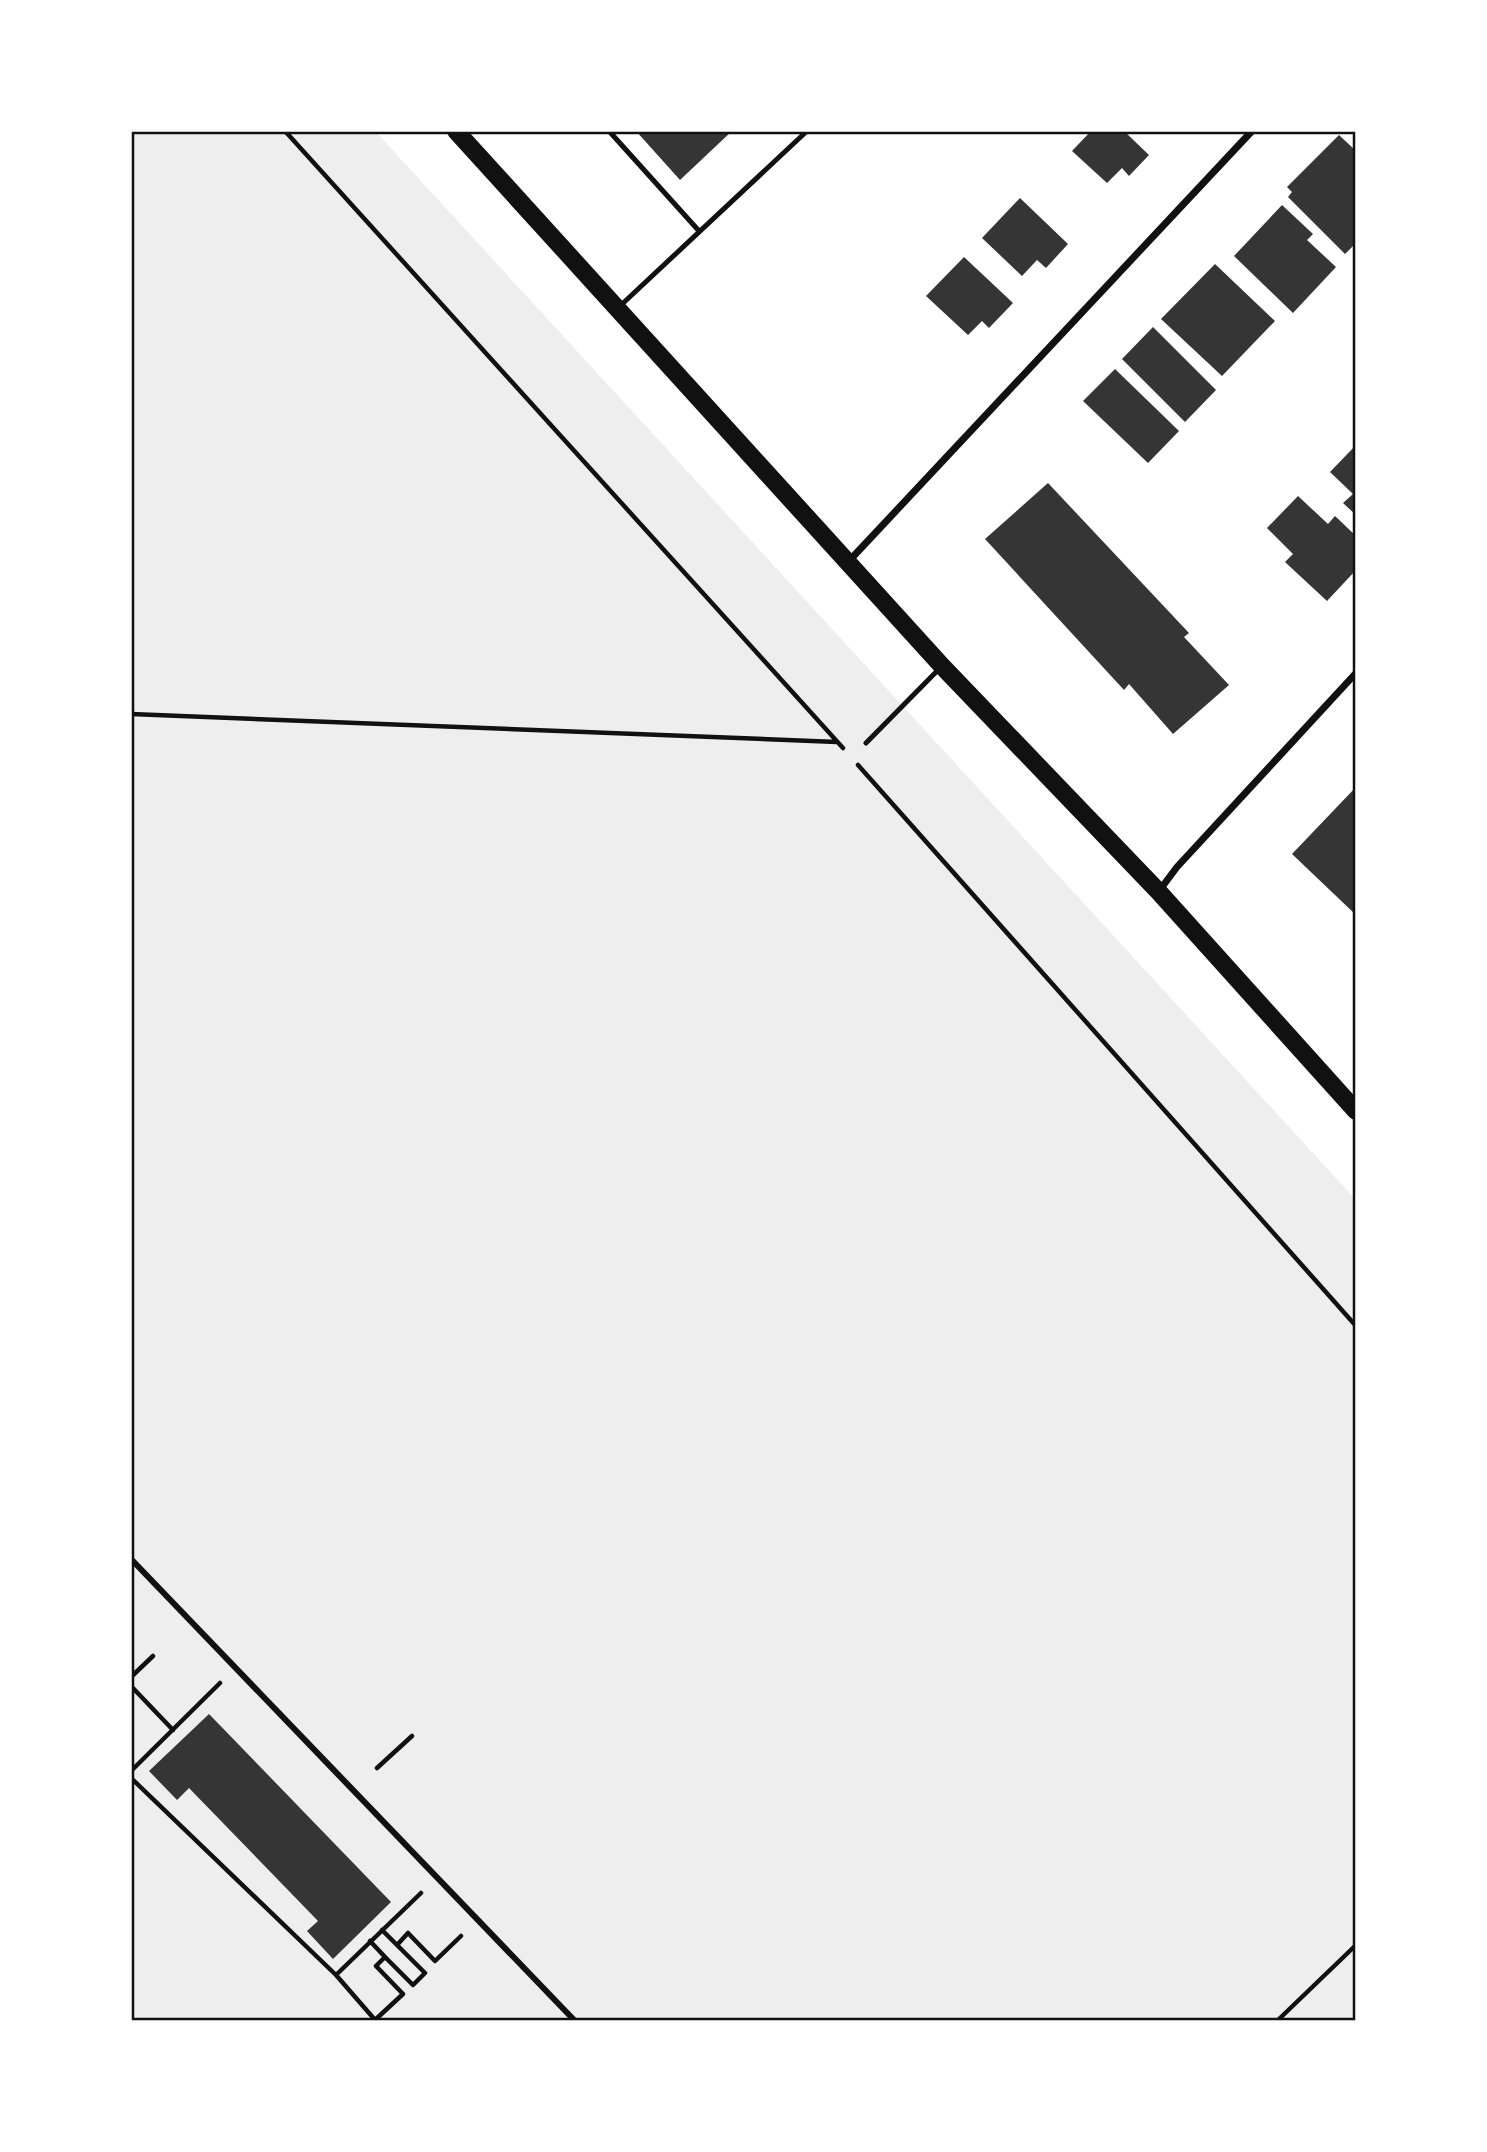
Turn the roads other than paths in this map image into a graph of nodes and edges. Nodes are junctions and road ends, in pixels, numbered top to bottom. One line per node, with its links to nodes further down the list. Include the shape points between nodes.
1 (456, 131): 6 (main road)
2 (609, 131): 5 (lane)
3 (807, 131): 5 (lane)
4 (1252, 131): 7 (street)
5 (699, 231): 6 (lane)
6 (618, 308): 7 (main road)
7 (849, 562): 8 (main road)
8 (942, 666): 10 (lane); 11 (main road)
9 (1356, 673): 11 (street)
10 (866, 743)
11 (1158, 891): 12 (main road)
12 (1356, 1111)
13 (131, 1559): 14 (street)
14 (575, 2021)

